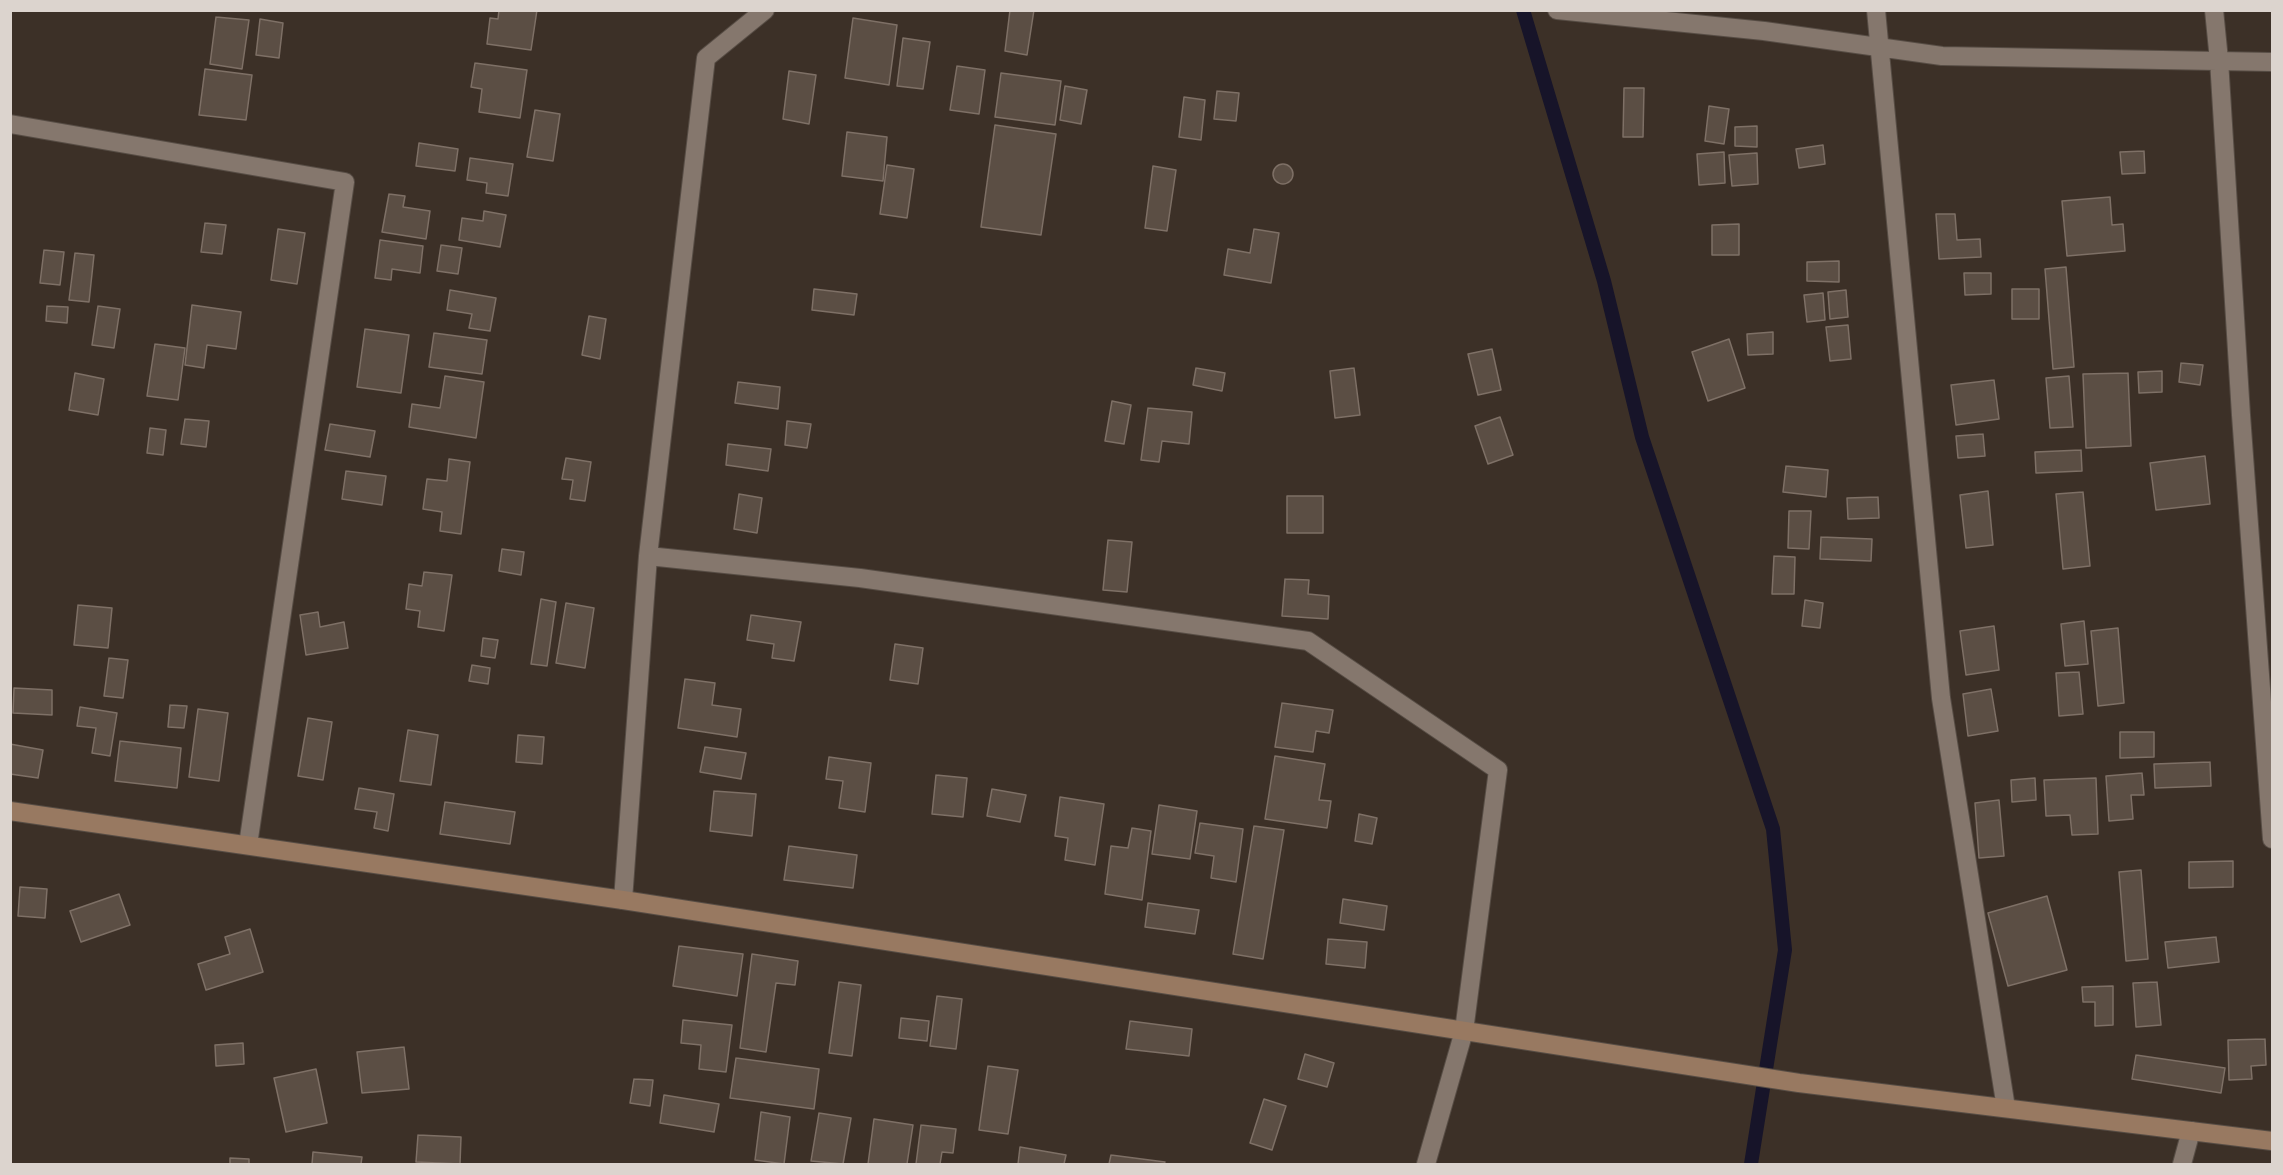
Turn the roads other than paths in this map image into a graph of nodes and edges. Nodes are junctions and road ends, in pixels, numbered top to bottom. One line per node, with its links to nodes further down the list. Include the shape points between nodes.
1 (765, 10): 9 (street, via 706,58)
2 (1557, 10): 5 (street)
3 (1876, 10): 5 (street)
4 (2214, 10): 6 (street)
5 (1879, 47): 6 (street, via 1942,56); 15 (street, via 1941,698)
6 (2219, 60): 7 (street); 11 (street)
7 (2272, 62)
8 (10, 124): 12 (street, via 345,182)
9 (648, 556): 13 (street); 14 (street, via 860,578 1308,641 1498,771)
10 (10, 811): 12 (street)
11 (2272, 839)
12 (248, 845): 13 (street)
13 (623, 900): 14 (street)
14 (1464, 1031): 15 (street, via 1799,1083); 18 (street)
15 (2006, 1108): 16 (street)
16 (2191, 1131): 17 (street); 19 (street)
17 (2272, 1141)
18 (1426, 1164)
19 (2182, 1164)

